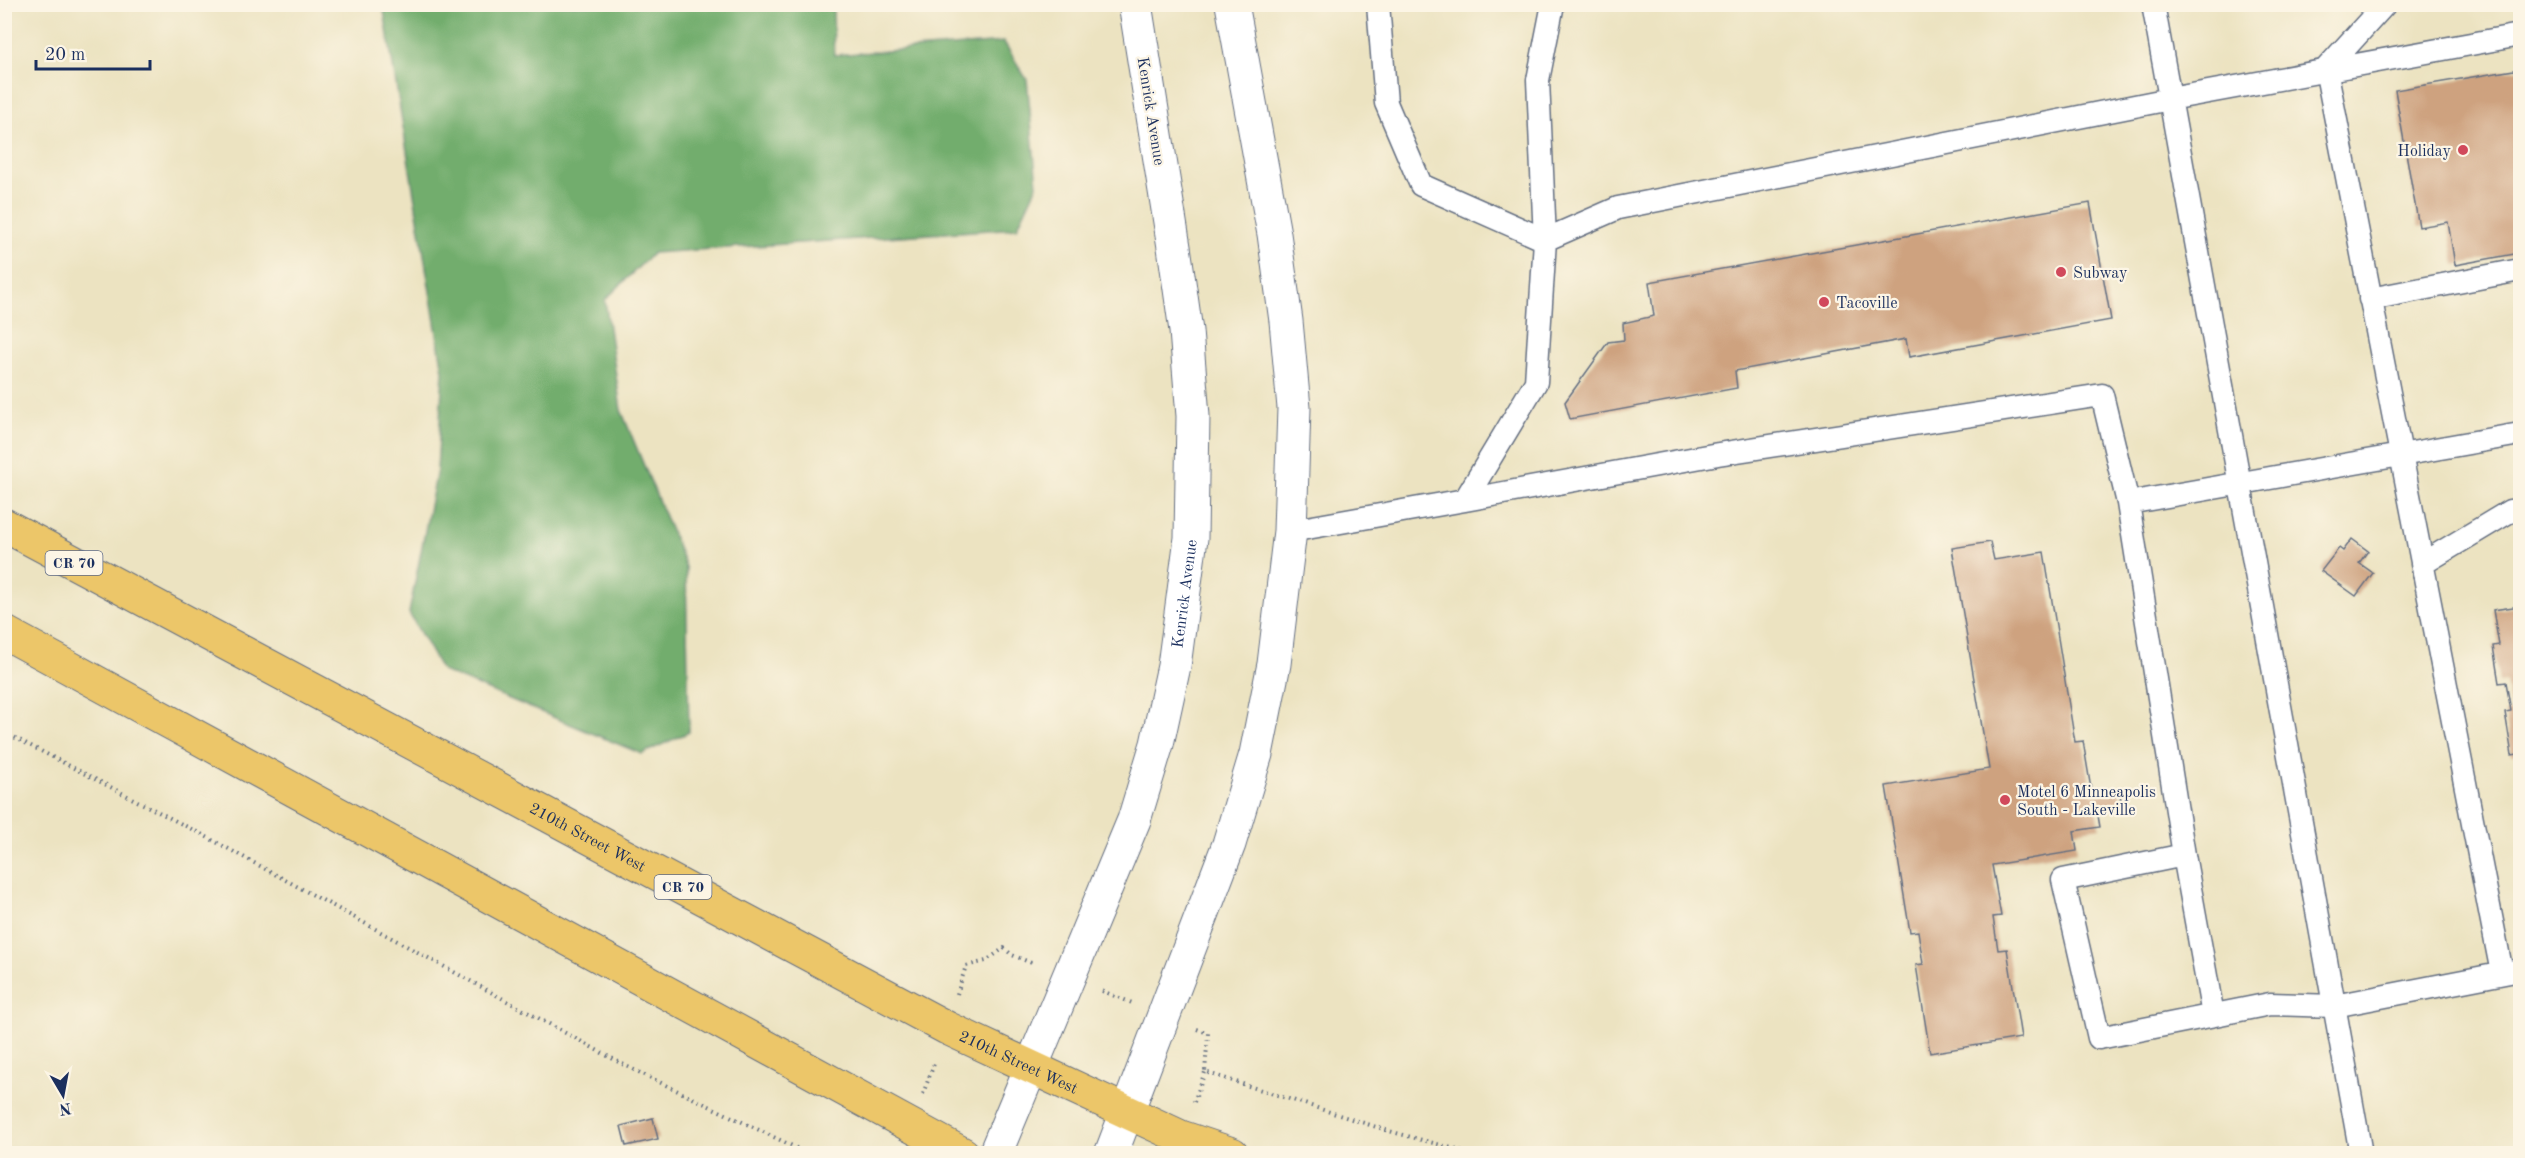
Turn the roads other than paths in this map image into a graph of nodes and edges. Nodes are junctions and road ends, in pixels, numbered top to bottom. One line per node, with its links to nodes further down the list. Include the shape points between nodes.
1 (1135, 4): 27 (street, Kenrick Avenue, via 1186,331 1193,416 1191,538 1174,666 1134,820)
2 (1232, 4): 20 (street, via 1286,321 1294,408)
3 (1378, 4): 10 (lane, via 1386,103 1421,185)
4 (1553, 4): 10 (lane, via 1538,80)
5 (2153, 4): 9 (lane)
6 (2385, 4): 8 (lane)
7 (2520, 35): 8 (lane)
8 (2326, 69): 9 (lane); 12 (lane)
9 (2170, 99): 10 (lane, via 1618,208); 15 (lane)
10 (1545, 240): 16 (lane, via 1536,382)
11 (2520, 270): 12 (lane)
12 (2370, 299): 14 (lane)
13 (2520, 434): 14 (lane)
14 (2400, 456): 15 (lane); 21 (lane)
15 (2240, 484): 17 (lane); 25 (lane)
16 (1465, 500): 17 (lane, via 1718,454 2102,395); 20 (lane)
17 (2128, 503): 23 (lane)
18 (2520, 510): 21 (lane, via 2510,512)
19 (4, 525): 27 (main road, 210th Street West / CR 70, via 947,1028)
20 (1290, 531): 28 (street, via 1274,664 1256,754 1228,844)
21 (2422, 564): 24 (lane)
22 (4, 632): 29 (main road)
23 (2184, 855): 26 (lane); 26 (lane, via 2063,880 2098,1038)
24 (2511, 972): 25 (lane)
25 (2334, 1006): 26 (lane, via 2270,1004); 33 (lane)
26 (2213, 1016)
27 (1031, 1067): 28 (main road, 210th Street West / CR 70); 30 (street, Kenrick Avenue)
28 (1125, 1111): 31 (street); 32 (main road, 210th Street West / CR 70, via 1181,1137)
29 (963, 1154)
30 (995, 1154)
31 (1111, 1154)
32 (1232, 1154)
33 (2361, 1154)

